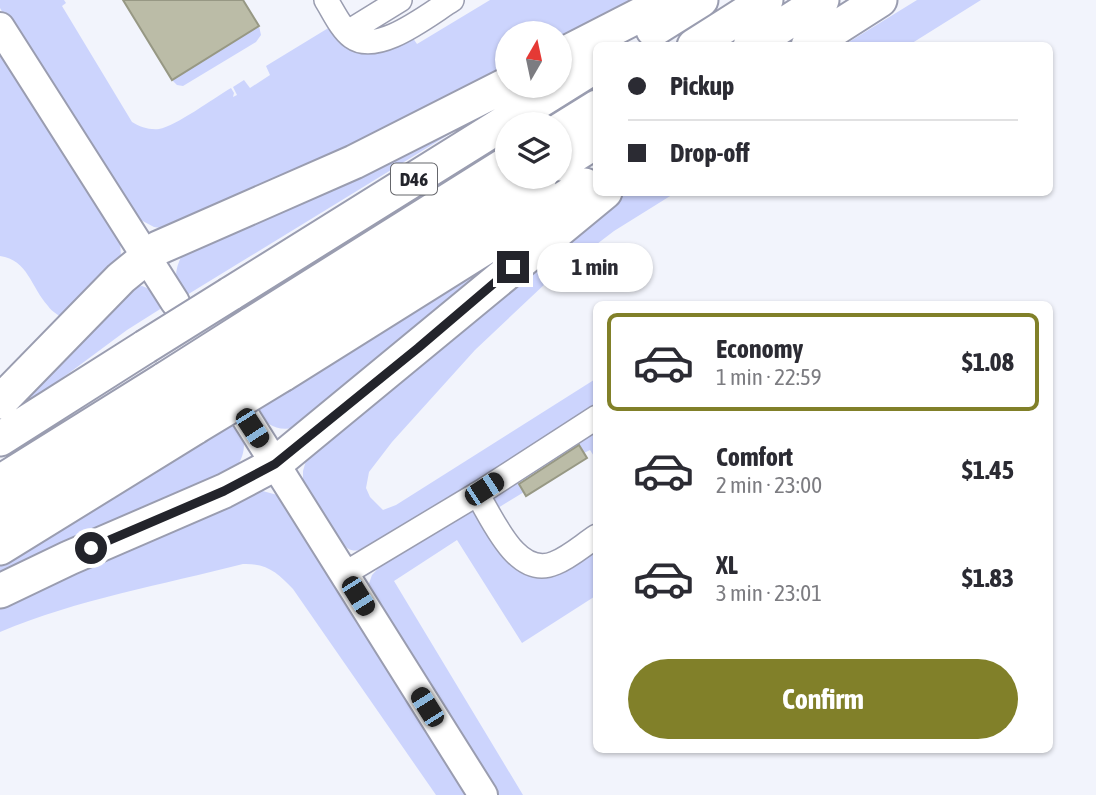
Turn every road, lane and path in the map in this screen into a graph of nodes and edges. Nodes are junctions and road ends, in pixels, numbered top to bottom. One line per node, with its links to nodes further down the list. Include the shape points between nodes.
1 (326, 0): 10 (lane)
2 (400, 0): 10 (lane)
3 (452, 0): 10 (lane, via 376,42 364,42)
4 (669, 0): 15 (highway)
5 (701, 0): 11 (highway)
6 (766, 0): 12 (highway)
7 (822, 0): 13 (highway)
8 (880, 0): 14 (highway)
9 (0, 27): 26 (main road)
10 (348, 32)
11 (634, 42)
12 (700, 42)
13 (756, 42)
14 (814, 42)
15 (572, 50)
16 (593, 67): 33 (highway, D46, bridge)
17 (495, 91): 26 (highway, via 394,143 172,240)
18 (593, 109): 19 (highway)
19 (572, 123)
20 (593, 143): 21 (highway)
21 (572, 157)
22 (495, 173): 28 (highway)
23 (593, 180): 28 (highway)
24 (521, 189): 28 (highway)
25 (600, 196): 34 (highway)
26 (145, 257): 27 (main road); 29 (highway)
27 (174, 302)
28 (266, 350): 30 (highway, bridge); 30 (highway, bridge)
29 (0, 402)
30 (180, 402): 35 (highway); 37 (highway); 39 (highway)
31 (244, 416): 34 (main road)
32 (593, 420): 36 (lane)
33 (0, 439)
34 (275, 464): 40 (main road); 41 (highway)
35 (0, 482)
36 (477, 494): 38 (lane, via 507,544 532,565 554,564); 40 (lane)
37 (0, 514)
38 (593, 539)
39 (0, 548)
40 (344, 574): 42 (main road)
41 (0, 590)
42 (482, 795)

